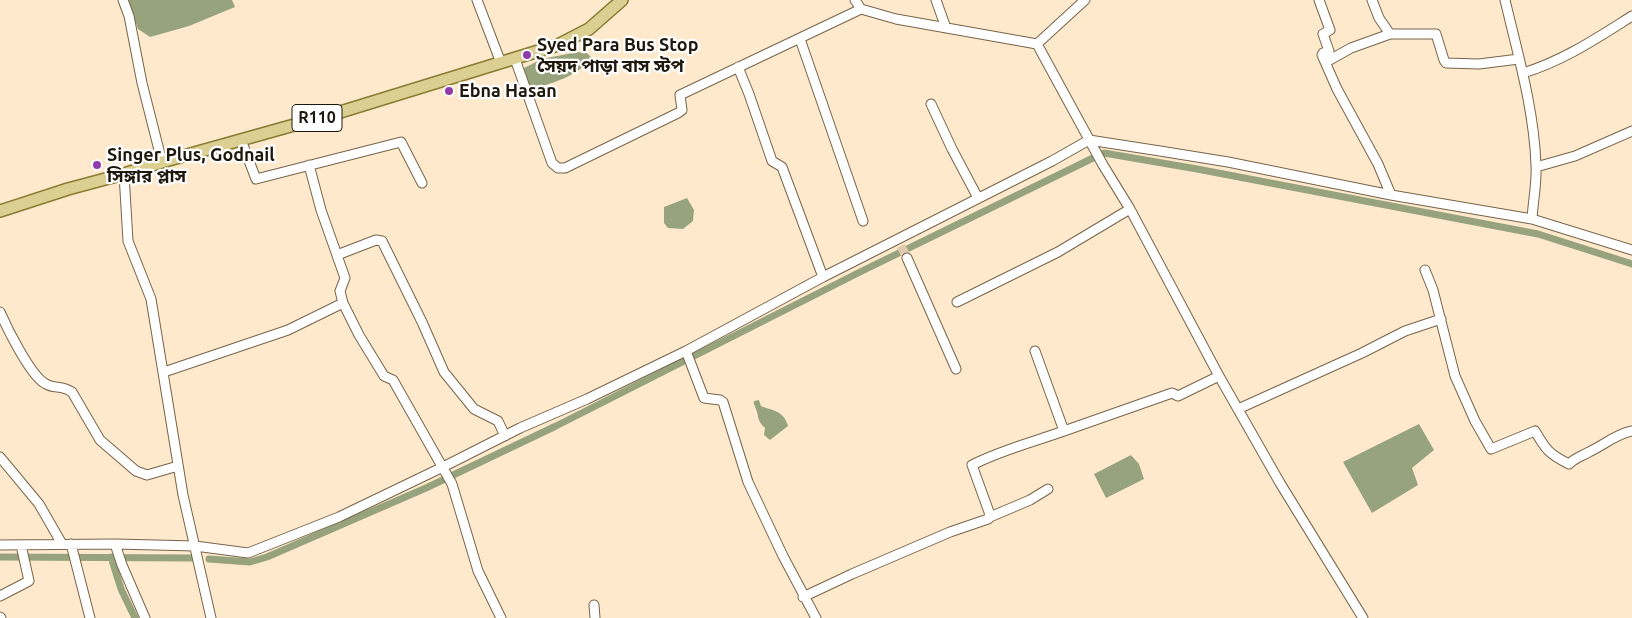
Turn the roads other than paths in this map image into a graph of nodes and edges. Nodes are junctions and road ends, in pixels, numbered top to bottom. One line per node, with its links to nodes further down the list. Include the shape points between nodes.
1 (123, 0): 26 (street)
2 (477, 0): 19 (street)
3 (622, 0): 16 (main road, R110, via 589,29 558,45)
4 (855, 0): 10 (street)
5 (936, 0): 12 (street)
6 (1085, 0): 15 (street)
7 (1319, 0): 18 (street, via 1330,30 1322,34 1329,51 1322,54)
8 (1372, 0): 13 (street)
9 (1505, 0): 17 (street)
10 (860, 9): 12 (street); 14 (street)
11 (1632, 16): 21 (street, via 1553,62)
12 (946, 28): 15 (street)
13 (1390, 34): 17 (street, via 1436,34 1446,64); 18 (street, via 1350,48)
14 (800, 38): 20 (street); 36 (street)
15 (1037, 44): 25 (street)
16 (515, 58): 19 (main road, R110); 20 (street, via 552,163 558,168 565,168 678,113 682,110 680,95)
17 (1519, 59): 21 (street)
18 (1326, 62): 31 (street)
19 (501, 64): 24 (main road, R110)
20 (738, 67): 41 (street, via 772,161 782,167)
21 (1523, 73): 28 (street)
22 (931, 104): 32 (street)
23 (1632, 131): 28 (street, via 1575,156)
24 (241, 140): 26 (main road, R110); 27 (street, via 256,179)
25 (1089, 140): 31 (street, via 1228,162); 32 (street); 33 (street)
26 (162, 162): 29 (main road, R110)
27 (309, 166): 30 (street, via 401,142); 38 (street)
28 (1536, 167): 35 (street)
29 (124, 174): 34 (main road, R110, via 68,188); 49 (street, via 128,241 151,299)
30 (422, 183)
31 (1391, 195): 35 (street)
32 (978, 198): 41 (street, via 900,243)
33 (1130, 209): 42 (street, via 1058,252); 50 (street)
34 (0, 211)
35 (1532, 219): 37 (street)
36 (864, 221)
37 (1632, 250)
38 (337, 255): 43 (street, via 345,278 340,291); 54 (street, via 376,240 382,241 444,372 474,409 498,421)
39 (907, 258): 48 (street)
40 (1425, 270): 45 (street)
41 (823, 277): 47 (street)
42 (957, 302)
43 (344, 304): 49 (street, via 288,330); 57 (street, via 364,344 384,376 393,380)
44 (0, 312): 56 (street, via 13,340 33,370 45,384 72,392 100,440 125,462 136,471 147,474)
45 (1441, 319): 51 (street, via 1405,331); 53 (street, via 1455,376 1491,450 1535,431 1551,455 1569,464 1614,437)
46 (1035, 351): 52 (street)
47 (687, 354): 54 (street); 66 (street, via 704,398 723,402 748,482)
48 (956, 369)
49 (164, 372): 56 (street)
50 (1219, 376): 51 (street); 52 (street, via 1178,396 1172,393)
51 (1238, 409): 74 (street)
52 (1064, 431): 59 (street, via 1013,447 972,465)
53 (1632, 431)
54 (505, 436): 57 (street)
55 (0, 457): 61 (street)
56 (178, 466): 62 (street)
57 (445, 470): 62 (street, via 248,553); 71 (street, via 478,571)
58 (1048, 489): 59 (street)
59 (990, 517): 66 (street)
60 (0, 545): 64 (street)
61 (68, 546): 63 (street); 64 (street); 68 (street)
62 (195, 546): 63 (street); 70 (street)
63 (116, 547): 69 (street)
64 (22, 548): 65 (street, via 28,583)
65 (0, 596)
66 (804, 597): 73 (street)
67 (594, 605): 72 (street)
68 (90, 618)
69 (145, 618)
70 (211, 618)
71 (501, 618)
72 (595, 618)
73 (816, 618)
74 (1363, 618)

